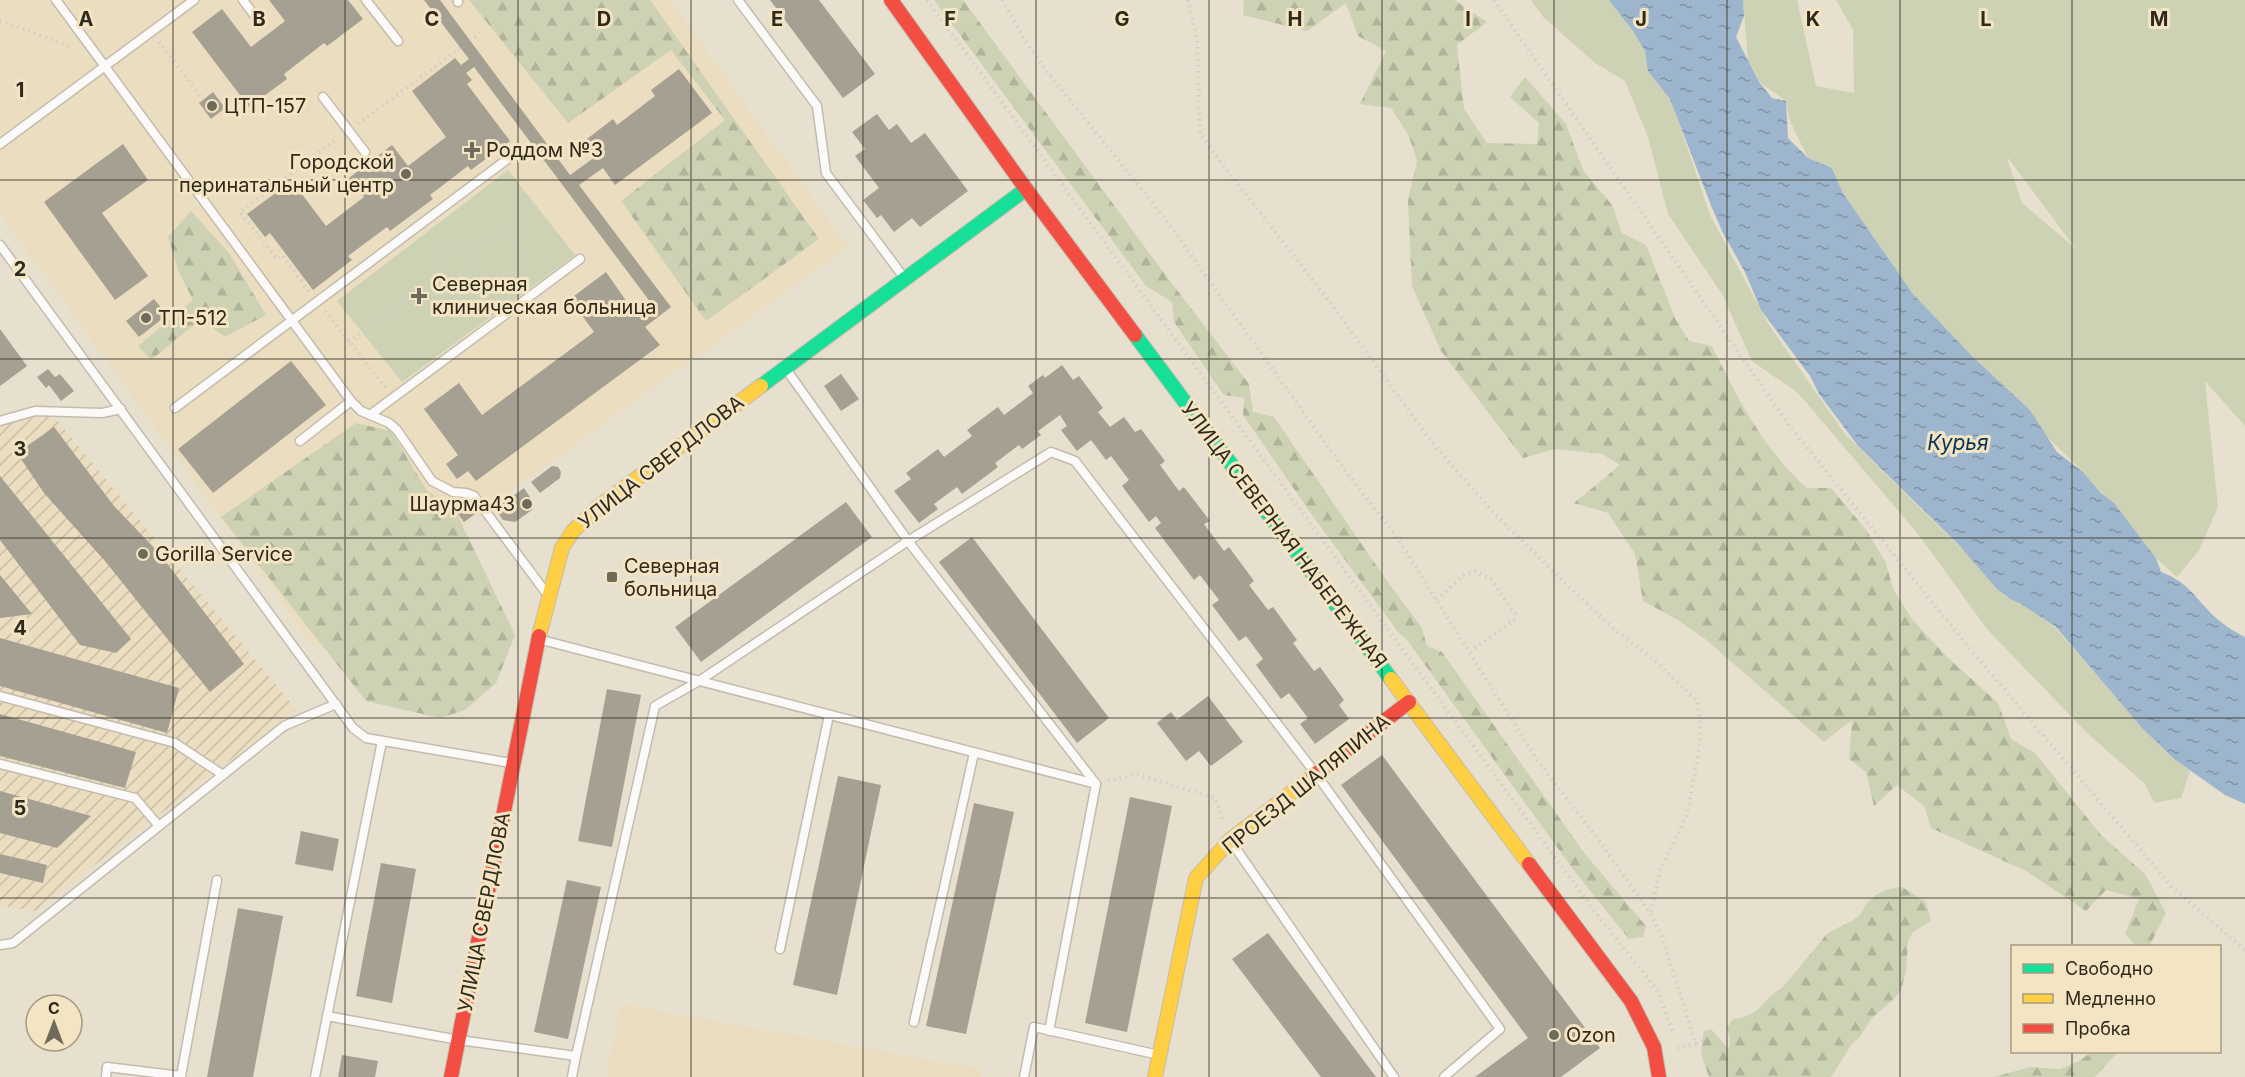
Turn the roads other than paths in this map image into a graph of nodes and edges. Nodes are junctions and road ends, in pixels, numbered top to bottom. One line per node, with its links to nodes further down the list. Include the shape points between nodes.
1 (56, 0): 9 (lane)
2 (194, 0): 9 (lane)
3 (243, 0): 7 (lane)
4 (366, 0): 8 (lane)
5 (738, 0): 17 (lane, via 817,106 826,173)
6 (891, 0): 14 (street, УЛИЦА СЕВЕРНАЯ НАБЕРЕЖНАЯ)
7 (261, 23)
8 (398, 41)
9 (105, 66): 11 (lane); 18 (lane)
10 (323, 97): 13 (lane)
11 (0, 144)
12 (521, 149): 18 (lane)
13 (365, 152)
14 (1026, 189): 17 (street, УЛИЦА СВЕРДЛОВА); 31 (street, УЛИЦА СЕВЕРНАЯ НАБЕРЕЖНАЯ)
15 (0, 245): 22 (lane)
16 (580, 259): 23 (lane)
17 (905, 279): 19 (street, УЛИЦА СВЕРДЛОВА)
18 (292, 321): 20 (lane); 21 (lane)
19 (785, 368): 26 (lane); 27 (street, УЛИЦА СВЕРДЛОВА, via 597,508 573,531 562,548)
20 (351, 401): 23 (lane); 25 (lane)
21 (175, 408)
22 (122, 409): 24 (lane, via 102,413 35,411); 32 (lane)
23 (370, 415): 27 (lane, via 397,430 432,481 453,492 474,496)
24 (0, 420)
25 (300, 441)
26 (908, 541): 29 (lane); 38 (lane, via 1051,452 1075,461); 40 (lane)
27 (549, 597): 28 (street, УЛИЦА СВЕРДЛОВА)
28 (538, 639): 29 (lane); 37 (street, УЛИЦА СВЕРДЛОВА)
29 (699, 681): 33 (lane); 51 (lane, via 655,706)
30 (0, 696): 39 (lane, via 175,743)
31 (1409, 702): 38 (street, ПРОЕЗД ШАЛЯПИНА); 61 (street, УЛИЦА СЕВЕРНАЯ НАБЕРЕЖНАЯ, via 1631,1002 1647,1029)
32 (336, 704): 34 (lane, via 353,728 366,738); 39 (lane, via 284,726)
33 (829, 715): 35 (lane); 45 (lane)
34 (382, 741): 37 (lane); 46 (lane)
35 (974, 753): 40 (lane); 47 (lane)
36 (0, 764): 41 (lane, via 135,798)
37 (513, 764): 49 (street, УЛИЦА СВЕРДЛОВА)
38 (1316, 774): 42 (street, ПРОЕЗД ШАЛЯПИНА); 60 (lane, via 1500,1029)
39 (223, 775): 41 (lane)
40 (1096, 784): 48 (lane)
41 (159, 826): 44 (lane, via 13,943)
42 (1230, 840): 50 (street, ПРОЕЗД ШАЛЯПИНА, via 1196,878); 59 (lane)
43 (218, 880): 53 (lane)
44 (0, 945)
45 (780, 949)
46 (327, 1016): 49 (lane); 54 (lane)
47 (914, 1022)
48 (1049, 1030): 50 (lane); 57 (lane, via 1034,1027)
49 (459, 1040): 51 (lane); 55 (street, УЛИЦА СВЕРДЛОВА)
50 (1160, 1055): 58 (street, ПРОЕЗД ШАЛЯПИНА)
51 (576, 1056): 56 (lane)
52 (105, 1077): 53 (lane, via 107,1067)
53 (181, 1077)
54 (315, 1077)
55 (451, 1077)
56 (572, 1077)
57 (1024, 1077)
58 (1155, 1077)
59 (1394, 1077)
60 (1444, 1077)
61 (1659, 1077)

